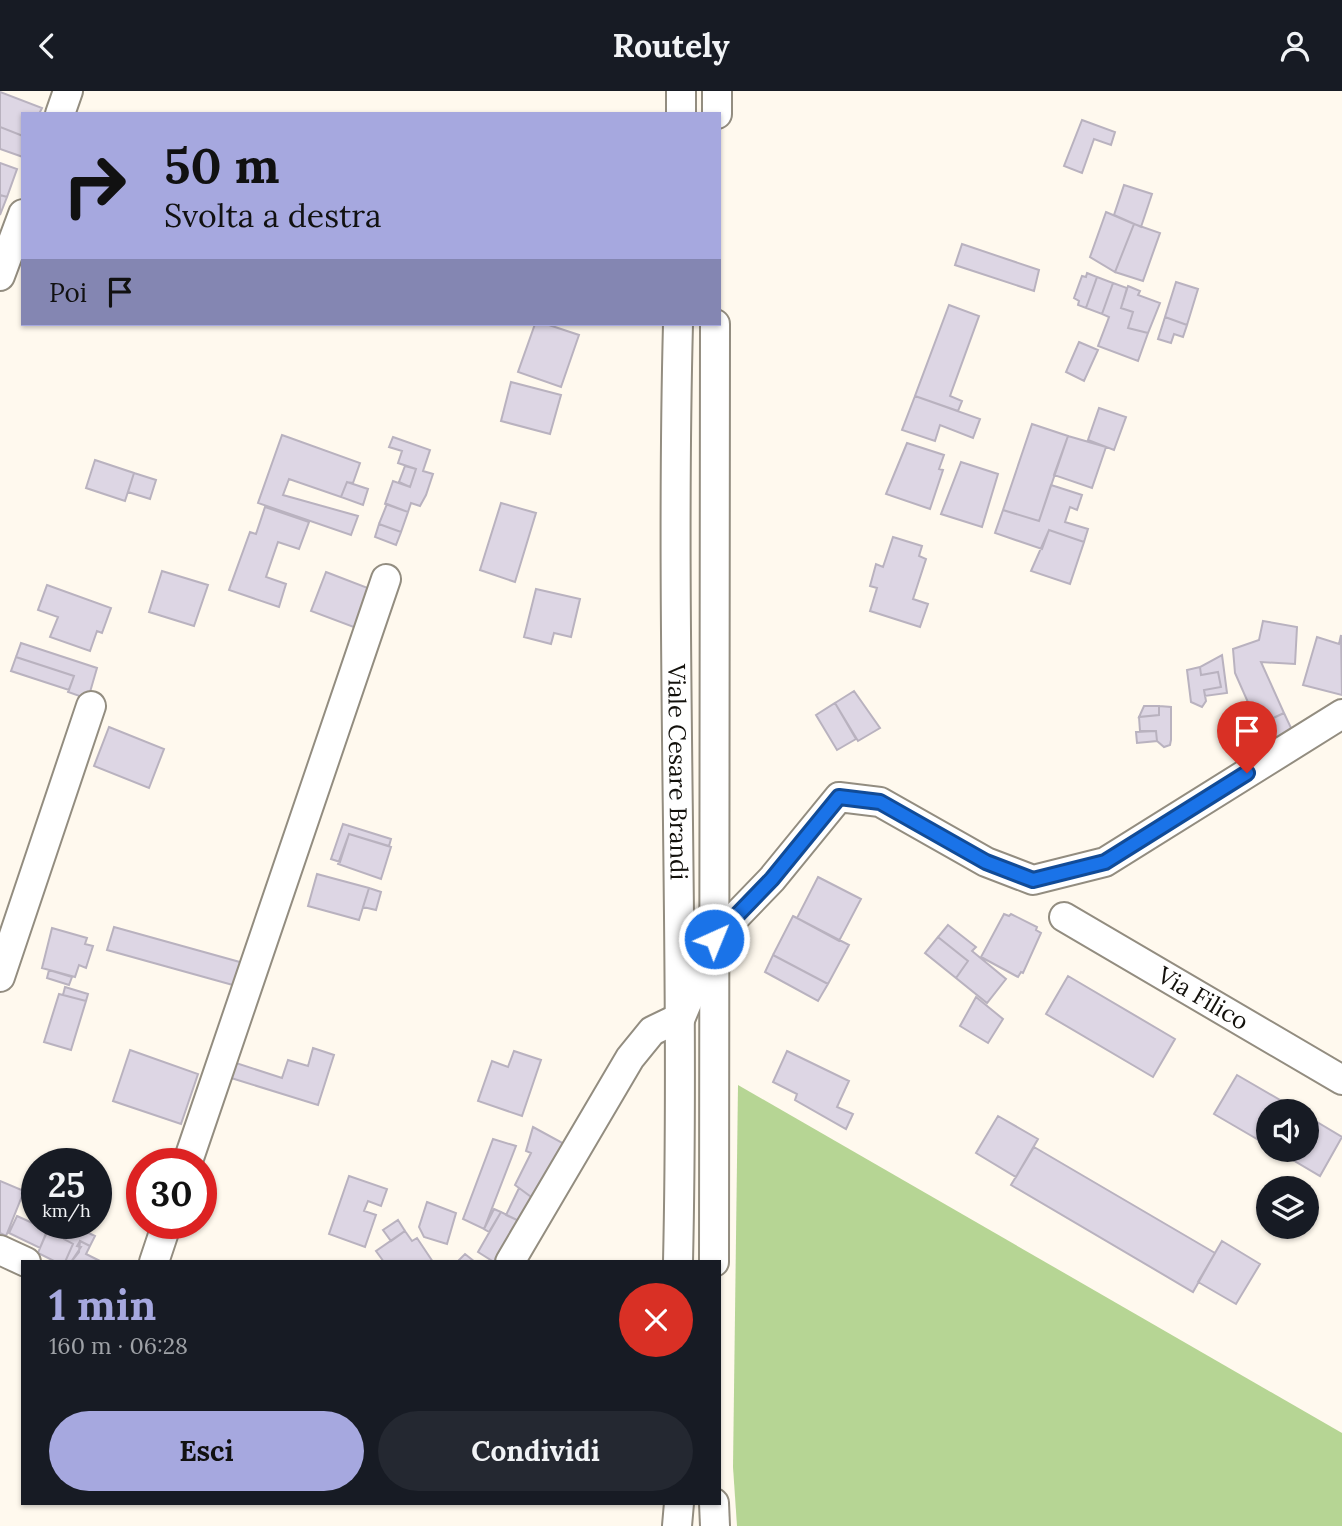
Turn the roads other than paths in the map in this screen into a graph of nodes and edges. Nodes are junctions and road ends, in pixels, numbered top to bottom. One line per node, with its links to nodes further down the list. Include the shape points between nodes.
1 (681, 91): 3 (street)
2 (717, 91): 4 (street)
3 (681, 112)
4 (717, 112)
5 (21, 219): 6 (street)
6 (0, 276)
7 (678, 326): 15 (street, Viale Cesare Brandi, via 674,549)
8 (715, 326): 13 (street, Viale Cesare Brandi)
9 (386, 579): 17 (street)
10 (91, 706): 14 (street)
11 (1342, 714): 13 (street, via 1105,862 1033,880 986,862 880,802 839,797 772,879)
12 (1064, 917): 16 (street, Via Filico)
13 (714, 939): 15 (street); 24 (street, Viale Cesare Brandi)
14 (0, 977)
15 (681, 1017): 22 (street, via 652,1031 630,1058); 23 (street, Viale Cesare Brandi)
16 (1342, 1080)
17 (192, 1148)
18 (161, 1239): 21 (street)
19 (0, 1250): 20 (street)
20 (22, 1260)
21 (154, 1260)
22 (511, 1260)
23 (678, 1260)
24 (714, 1260)
25 (679, 1505): 27 (street)
26 (714, 1505): 28 (street)
27 (677, 1526)
28 (715, 1526)

